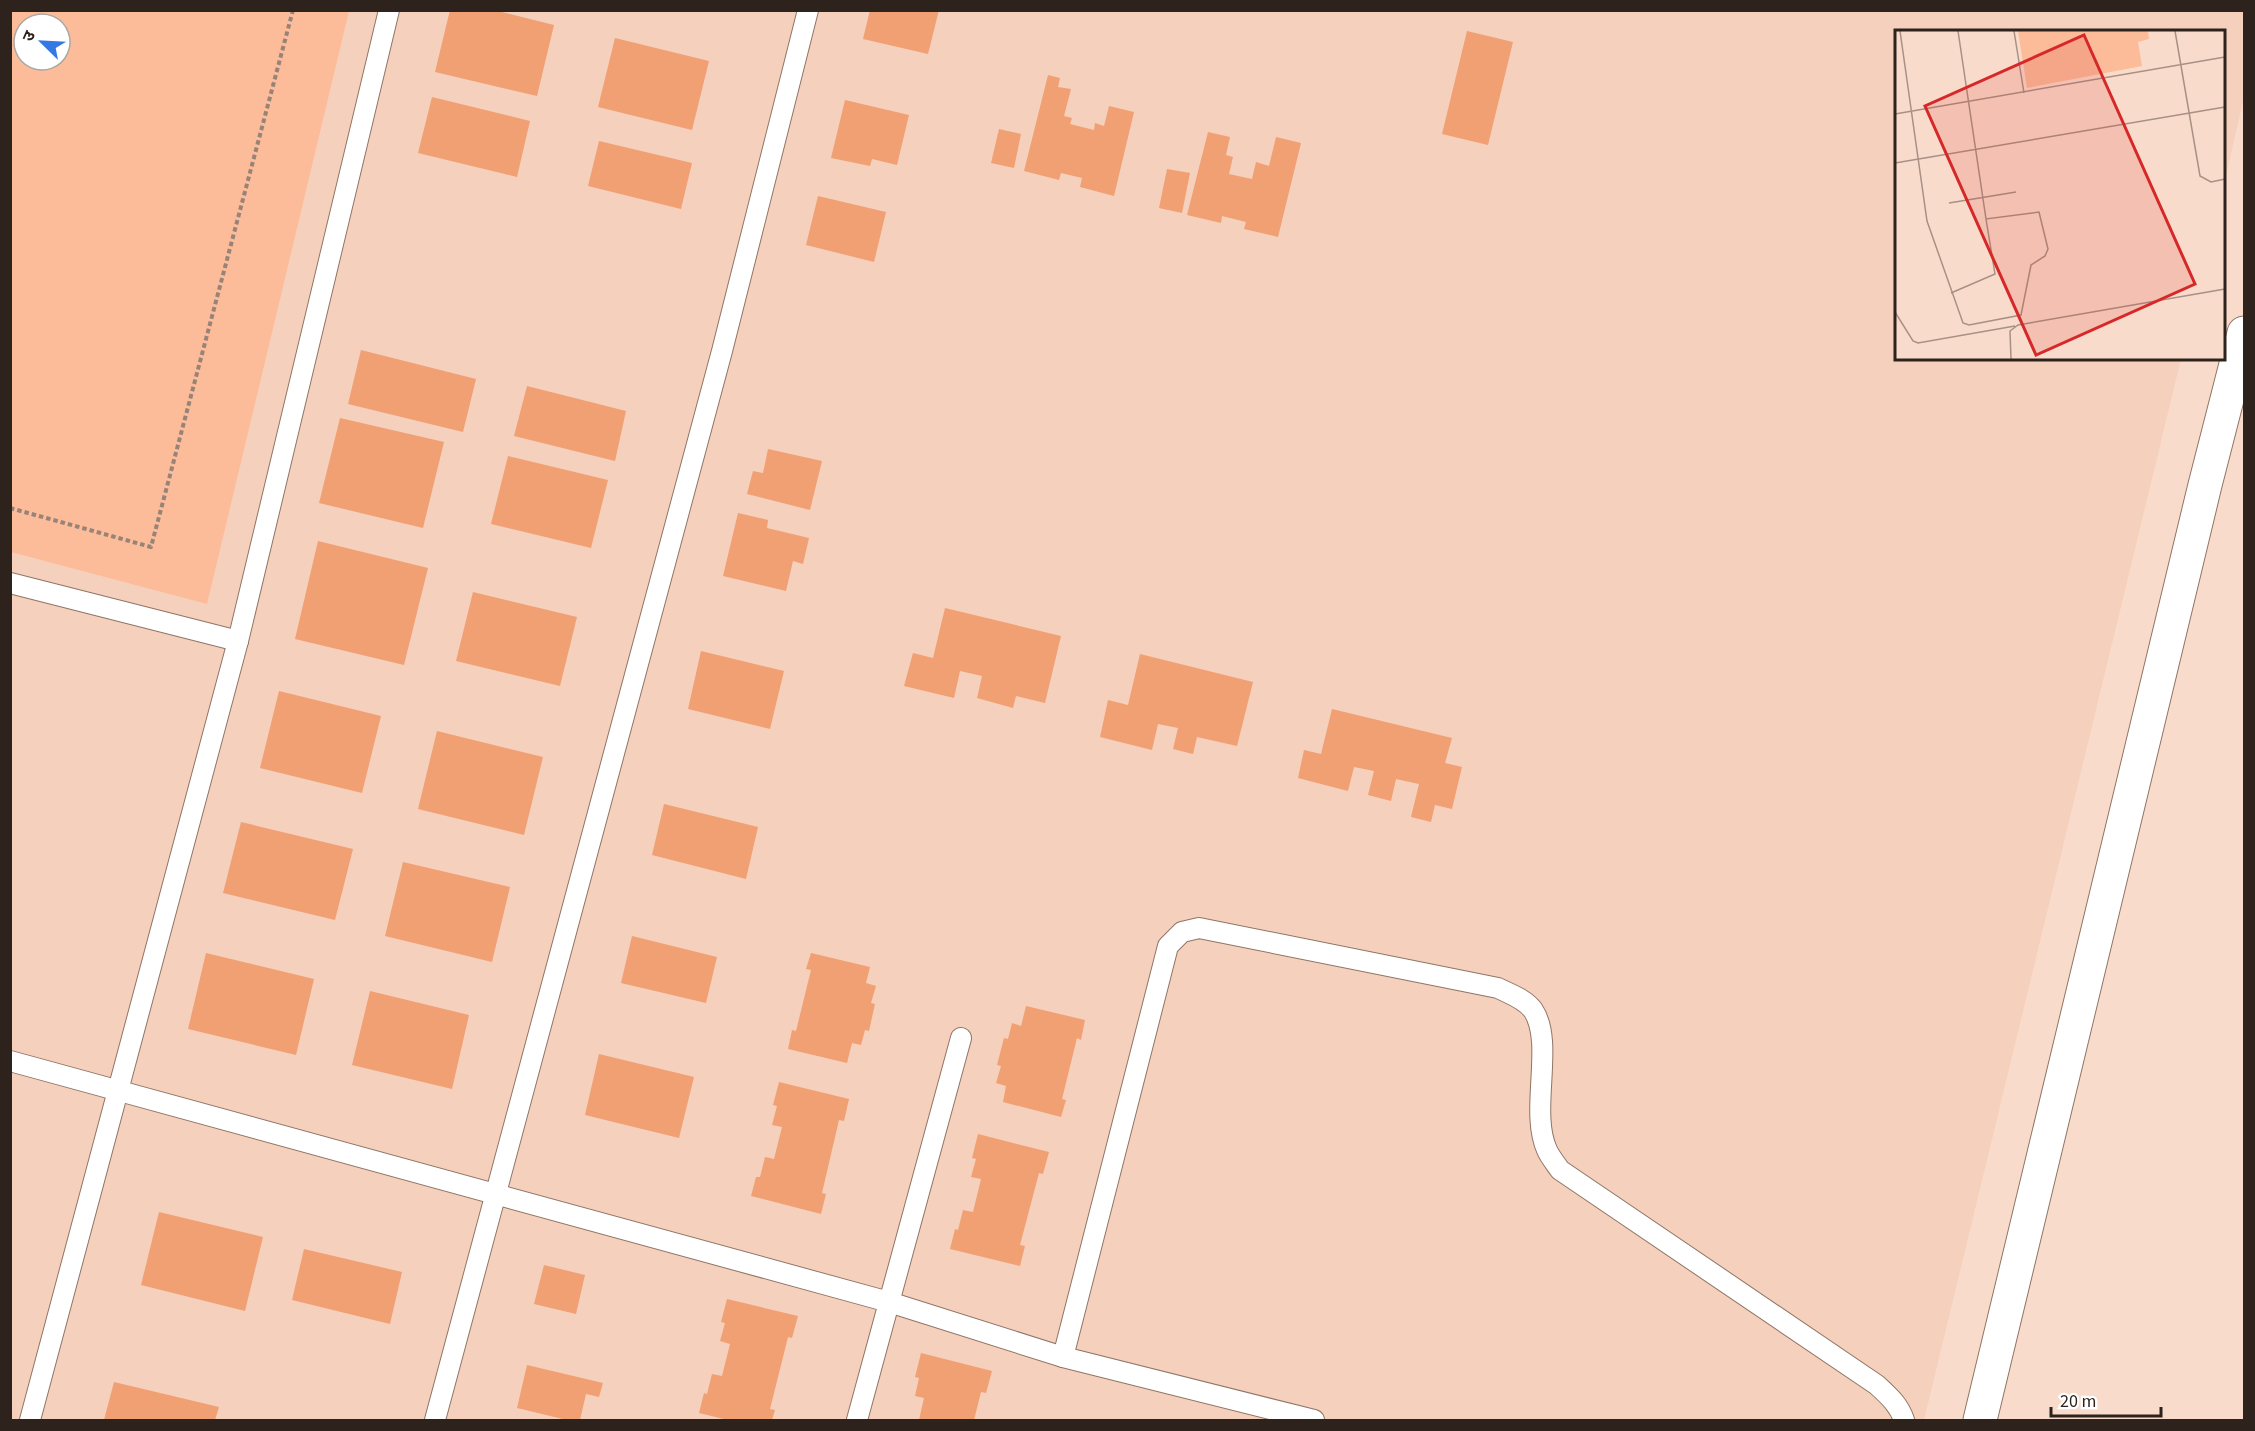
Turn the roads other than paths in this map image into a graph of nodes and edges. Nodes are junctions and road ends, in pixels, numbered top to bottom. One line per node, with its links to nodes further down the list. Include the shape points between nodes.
1 (389, 10): 5 (lane)
2 (808, 10): 9 (lane, via 722,351)
3 (2244, 333): 17 (street)
4 (10, 583): 5 (lane)
5 (238, 641): 8 (lane)
6 (961, 1038): 10 (lane)
7 (10, 1061): 8 (lane)
8 (117, 1090): 9 (lane); 12 (lane)
9 (494, 1194): 10 (lane); 13 (lane)
10 (889, 1302): 11 (lane); 14 (lane)
11 (1063, 1357): 15 (lane); 16 (lane, via 1168,946 1182,932 1199,928 1498,988 1523,1000 1533,1010 1542,1032 1540,1121 1547,1150 1560,1170 1877,1385 1891,1398)
12 (30, 1420)
13 (435, 1420)
14 (857, 1420)
15 (1314, 1420)
16 (1904, 1420)
17 (1980, 1420)

